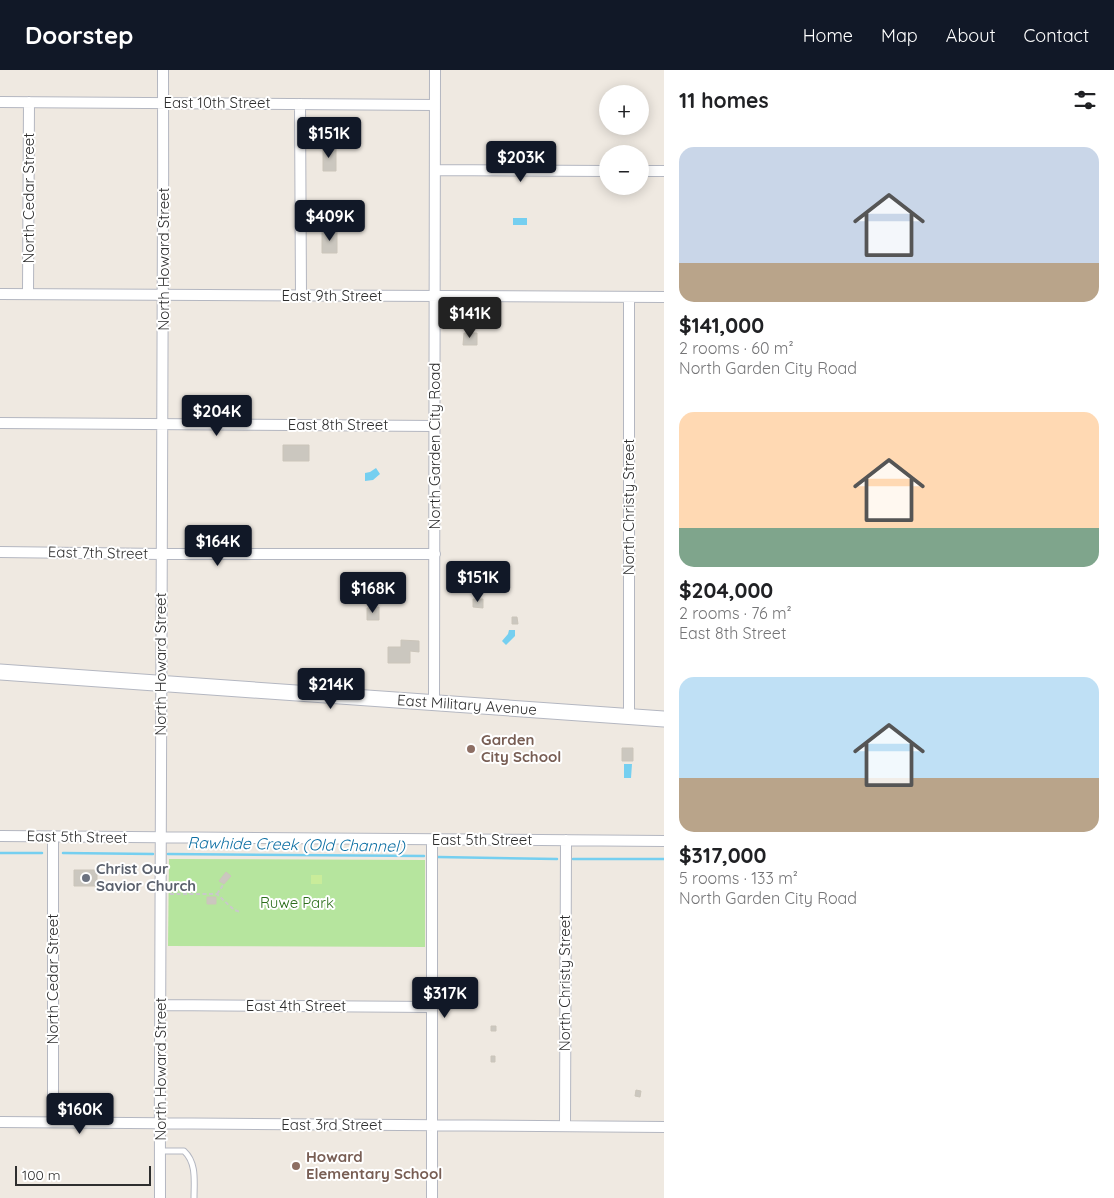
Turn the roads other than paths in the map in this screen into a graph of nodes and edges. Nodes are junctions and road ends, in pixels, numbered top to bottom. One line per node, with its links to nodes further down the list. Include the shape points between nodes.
1 (163, 70): 5 (street, North Howard Street)
2 (435, 70): 7 (street, North Garden City Road)
3 (0, 102): 4 (street, East 10th Street)
4 (29, 102): 5 (street, East 10th Street); 13 (street, North Cedar Street)
5 (163, 103): 6 (street, East 10th Street); 14 (street, North Howard Street)
6 (300, 104): 7 (street, East 10th Street); 15 (street)
7 (435, 105): 8 (street, North Garden City Road)
8 (435, 170): 9 (street); 16 (street, North Garden City Road)
9 (599, 171)
10 (649, 171): 11 (street)
11 (664, 171)
12 (0, 294): 13 (street, East 9th Street)
13 (28, 294): 14 (street, East 9th Street)
14 (164, 295): 15 (street, East 9th Street); 20 (street, North Howard Street)
15 (300, 296): 16 (street, East 9th Street)
16 (435, 296): 17 (street, East 9th Street); 21 (street, North Garden City Road)
17 (630, 297): 18 (street, East 9th Street); 28 (street, North Christy Street)
18 (664, 297)
19 (0, 423): 20 (street, East 8th Street)
20 (162, 425): 21 (street, East 8th Street); 23 (street, North Howard Street)
21 (435, 426): 24 (street, North Garden City Road)
22 (0, 552): 23 (street, East 7th Street)
23 (162, 554): 24 (street, East 7th Street); 26 (street, North Howard Street)
24 (435, 554): 27 (street, North Garden City Road)
25 (0, 672): 26 (main road, East Military Avenue)
26 (160, 683): 27 (main road, East Military Avenue); 32 (street, North Howard Street)
27 (434, 702): 28 (main road, East Military Avenue)
28 (629, 716): 29 (main road, East Military Avenue)
29 (664, 719)
30 (0, 836): 31 (street, East 5th Street)
31 (53, 836): 32 (street, East 5th Street); 39 (street, North Cedar Street)
32 (161, 838): 33 (street, East 5th Street); 36 (street, North Howard Street)
33 (432, 840): 34 (street, East 5th Street); 37 (street)
34 (566, 840): 35 (street, East 5th Street); 42 (street, North Christy Street)
35 (664, 841)
36 (161, 1005): 37 (street, East 4th Street); 40 (street, North Howard Street)
37 (432, 1007): 41 (street)
38 (0, 1122): 39 (street, East 3rd Street)
39 (53, 1122): 40 (street, East 3rd Street)
40 (161, 1123): 41 (street, East 3rd Street); 44 (street, North Howard Street)
41 (432, 1125): 42 (street, East 3rd Street); 47 (street)
42 (565, 1126): 43 (street, East 3rd Street)
43 (664, 1126)
44 (160, 1151): 45 (street, North Howard Street); 46 (lane, via 184,1151 189,1155)
45 (160, 1198)
46 (194, 1198)
47 (432, 1198)

